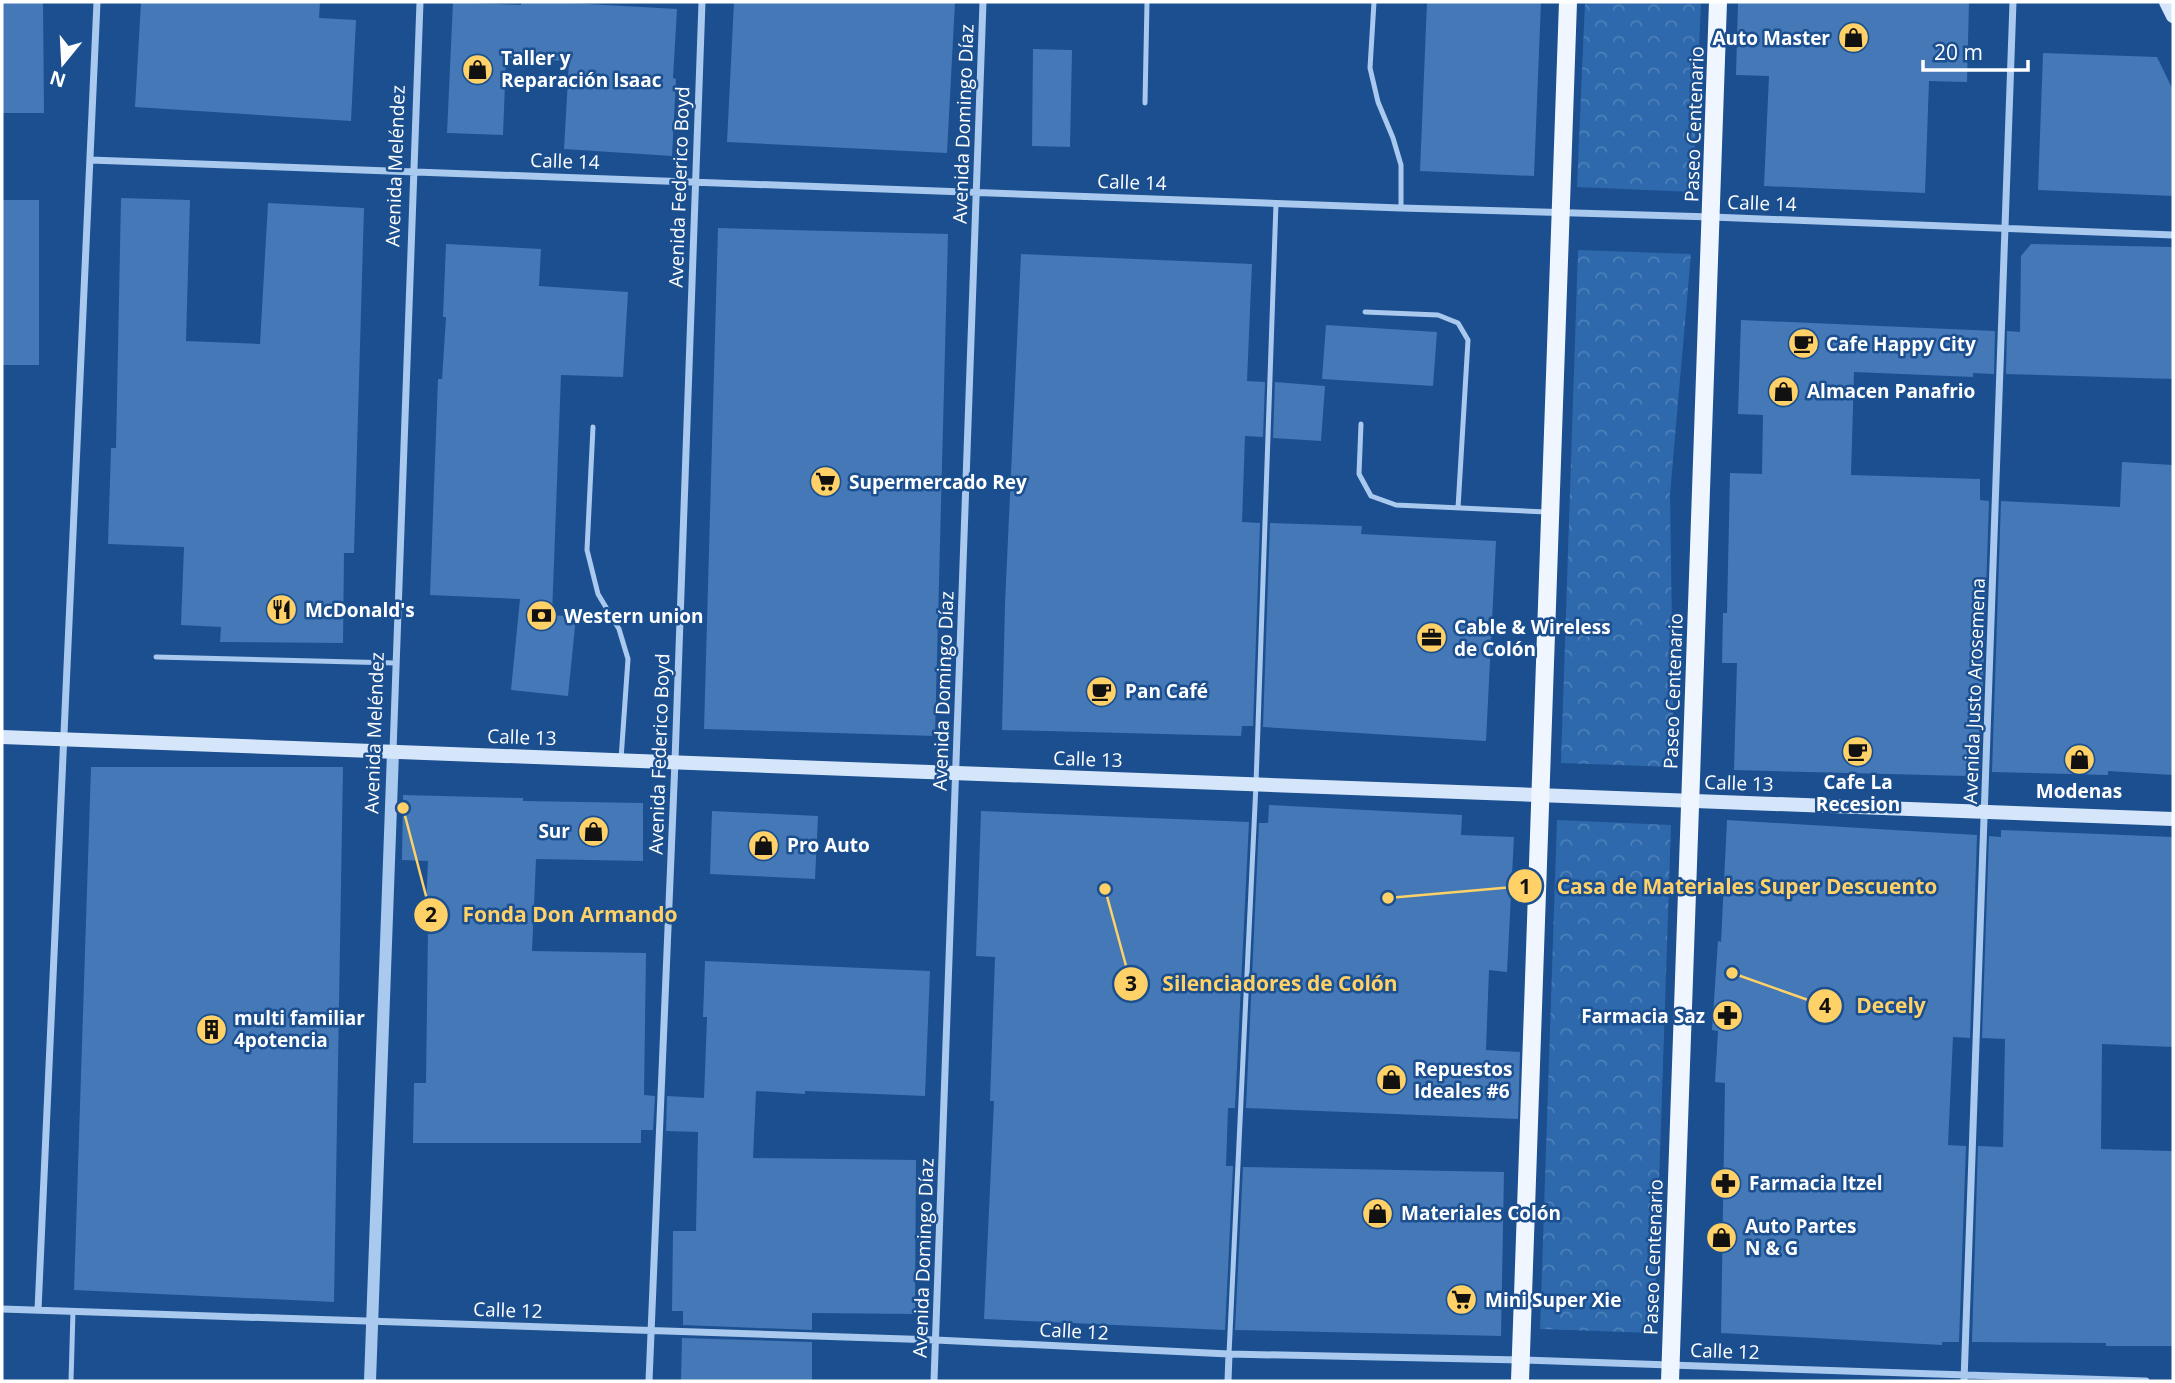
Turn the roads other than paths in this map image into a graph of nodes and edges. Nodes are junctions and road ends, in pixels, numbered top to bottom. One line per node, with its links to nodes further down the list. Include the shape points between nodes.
1 (97, 2): 13 (street)
2 (420, 2): 14 (street, Avenida Meléndez)
3 (702, 2): 15 (street, Avenida Federico Boyd)
4 (984, 2): 16 (street, Avenida Domingo Díaz)
5 (1147, 2): 12 (lane)
6 (1374, 2): 18 (lane, via 1370,68 1401,165)
7 (1568, 2): 19 (main road)
8 (1718, 2): 20 (main road, Paseo Centenario)
9 (2013, 2): 21 (street, Avenida Justo Arosemena)
10 (2166, 2): 11 (main road)
11 (2173, 16)
12 (1145, 103)
13 (90, 160): 14 (street, Calle 14); 31 (street)
14 (414, 172): 15 (street, Calle 14); 29 (street, Avenida Meléndez)
15 (695, 182): 16 (street, Calle 14); 34 (street, Avenida Federico Boyd)
16 (976, 192): 17 (street, Calle 14); 35 (street, Avenida Domingo Díaz)
17 (1276, 203): 18 (street, Calle 14); 36 (lane)
18 (1401, 208): 19 (street, Calle 14)
19 (1561, 213): 20 (street, Calle 14); 27 (main road)
20 (1712, 216): 21 (street, Calle 14); 38 (main road, Paseo Centenario)
21 (2004, 228): 22 (street, Calle 14); 39 (street, Avenida Justo Arosemena)
22 (2173, 235)
23 (1365, 312): 26 (lane, via 1438,316 1458,323 1468,341)
24 (1361, 424): 26 (lane, via 1359,474 1371,496 1396,505)
25 (593, 426): 33 (lane, via 587,550 598,594 619,629 628,659)
26 (1458, 508): 27 (lane)
27 (1550, 512): 37 (main road)
28 (156, 657): 29 (lane)
29 (396, 663): 32 (street, Avenida Meléndez)
30 (2, 737): 31 (main road, Calle 13)
31 (64, 740): 32 (main road, Calle 13); 42 (street)
32 (393, 752): 33 (main road, Calle 13); 44 (street, Avenida Meléndez)
33 (621, 759): 34 (main road, Calle 13)
34 (675, 761): 35 (main road, Calle 13); 45 (street, Avenida Federico Boyd)
35 (956, 773): 36 (main road, Calle 13); 46 (street, Avenida Domingo Díaz)
36 (1256, 784): 37 (main road, Calle 13); 47 (lane)
37 (1541, 795): 38 (main road, Calle 13); 48 (main road)
38 (1690, 801): 39 (main road, Calle 13); 49 (main road, Paseo Centenario)
39 (1986, 812): 40 (main road, Calle 13); 50 (street, Avenida Justo Arosemena)
40 (2173, 818)
41 (2, 1309): 42 (street, Calle 12)
42 (38, 1310): 43 (street, Calle 12)
43 (73, 1311): 44 (street, Calle 12); 51 (lane)
44 (372, 1321): 45 (street, Calle 12); 52 (street, Avenida Meléndez)
45 (651, 1330): 46 (street, Calle 12); 53 (street, Avenida Federico Boyd)
46 (936, 1340): 47 (street, Calle 12); 54 (street, Avenida Domingo Díaz)
47 (1229, 1354): 48 (street, Calle 12); 55 (street)
48 (1521, 1360): 49 (street, Calle 12); 56 (main road)
49 (1670, 1373): 50 (street, Calle 12)
50 (1964, 1378): 57 (street, Calle 12)
51 (71, 1381)
52 (370, 1381)
53 (649, 1381)
54 (934, 1381)
55 (1228, 1381)
56 (1520, 1381)
57 (2146, 1381)

